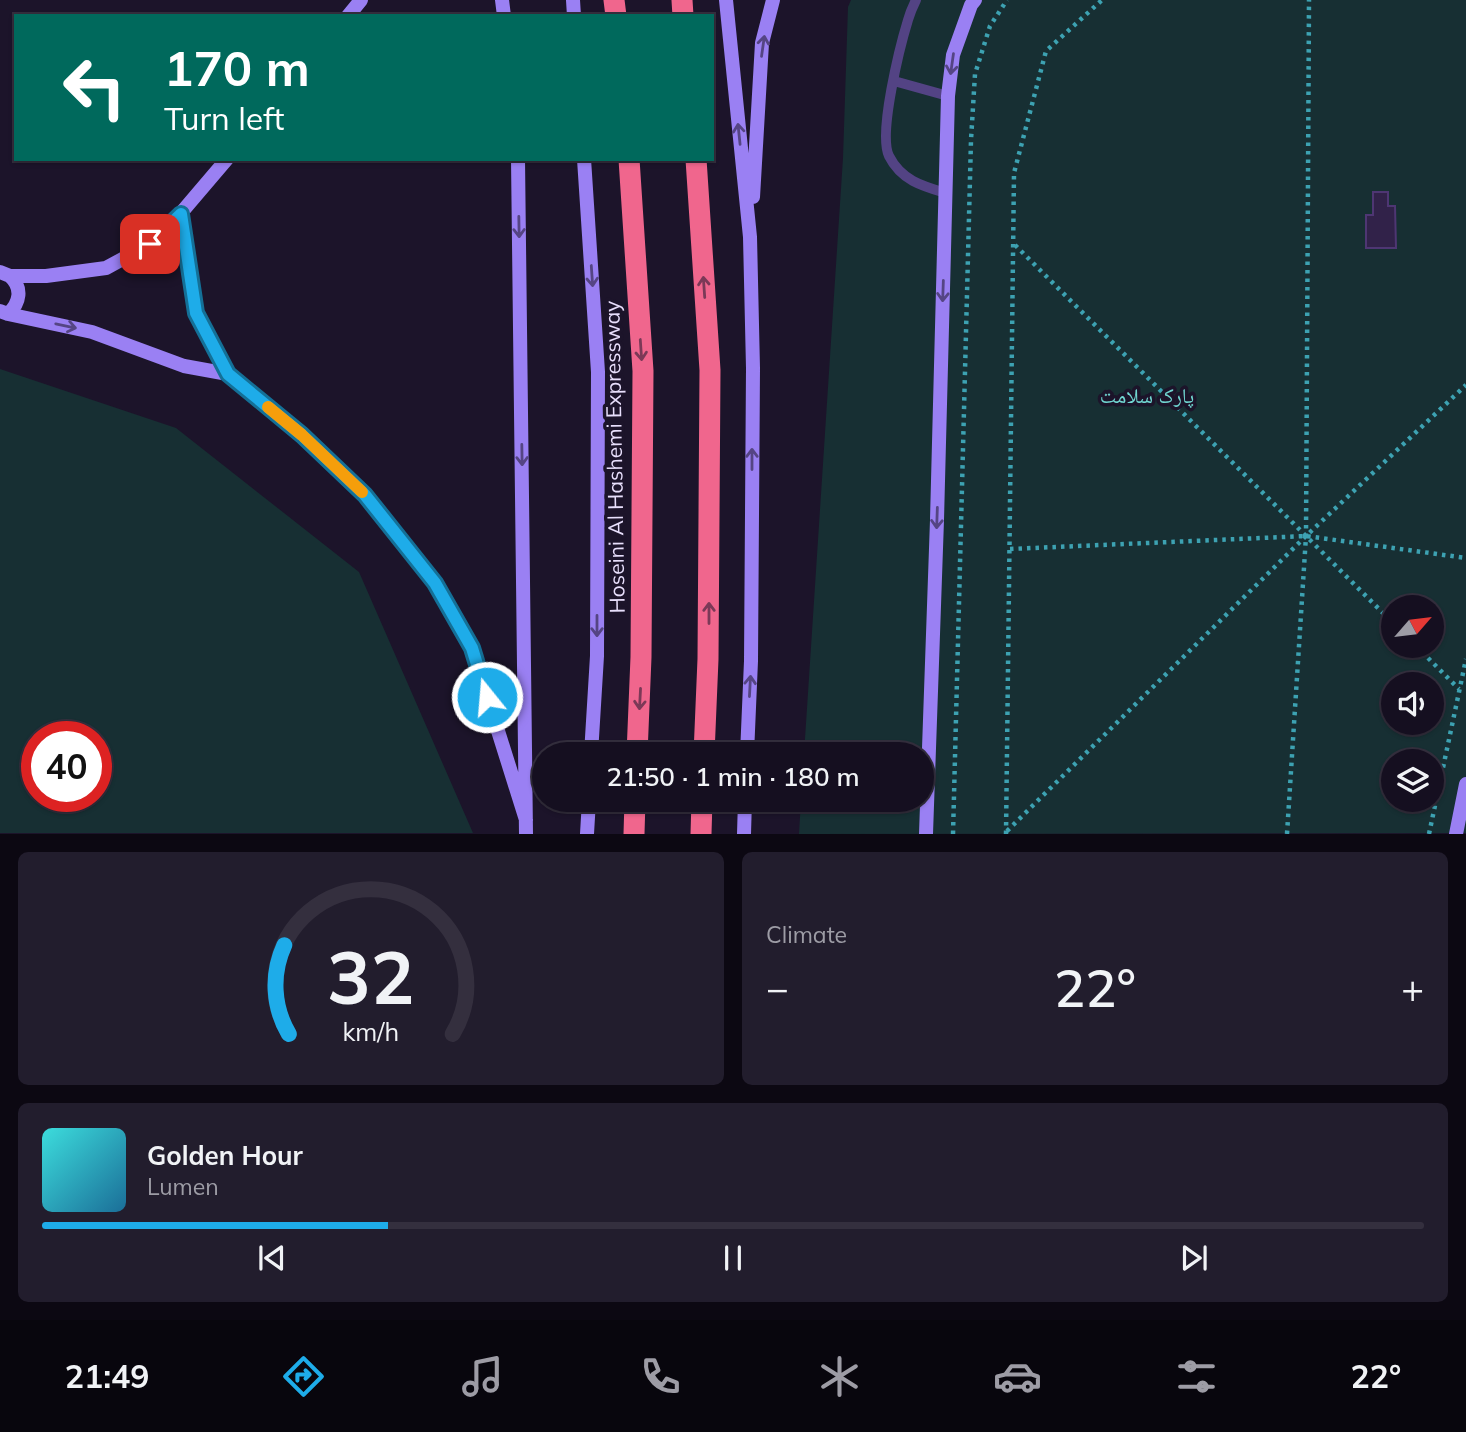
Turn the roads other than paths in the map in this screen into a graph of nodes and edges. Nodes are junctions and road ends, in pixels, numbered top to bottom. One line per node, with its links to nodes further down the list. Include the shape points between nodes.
1 (361, 0): 6 (street)
2 (726, 0): 16 (street, one-way to 2)
3 (773, 0): 16 (street, one-way to 3, via 762,44)
4 (916, 0): 7 (lane)
5 (975, 0): 8 (street, one-way to 8, via 953,55)
6 (350, 14)
7 (894, 81): 8 (lane); 14 (lane, via 885,132 888,154 900,173 917,185)
8 (948, 96): 14 (street)
9 (225, 161): 15 (street)
10 (518, 161): 29 (street, one-way to 29)
11 (584, 161): 20 (street, one-way to 20, via 598,372 597,656)
12 (629, 161): 21 (highway, Hoseini Al Hashemi Expressway, one-way to 21, via 643,371)
13 (696, 161): 22 (highway, one-way to 13, via 710,370)
14 (946, 193): 34 (street, one-way to 34)
15 (181, 214): 17 (street, via 150,244 106,268 46,276); 19 (street, via 196,313)
16 (750, 237): 23 (street, one-way to 16, via 752,619)
17 (5, 274): 18 (street, via 17,282 18,291 16,306)
18 (4, 313): 19 (street, one-way to 19, via 92,332 184,366)
19 (228, 374): 29 (street, via 365,495 435,583 472,648)
20 (592, 742)
21 (638, 742)
22 (705, 742)
23 (747, 742)
24 (1466, 784): 35 (street)
25 (588, 812): 30 (street)
26 (635, 812): 31 (highway)
27 (702, 812): 32 (highway)
28 (745, 812): 33 (street)
29 (526, 827)
30 (587, 834)
31 (634, 834)
32 (701, 834)
33 (744, 834)
34 (926, 834)
35 (1456, 834)

